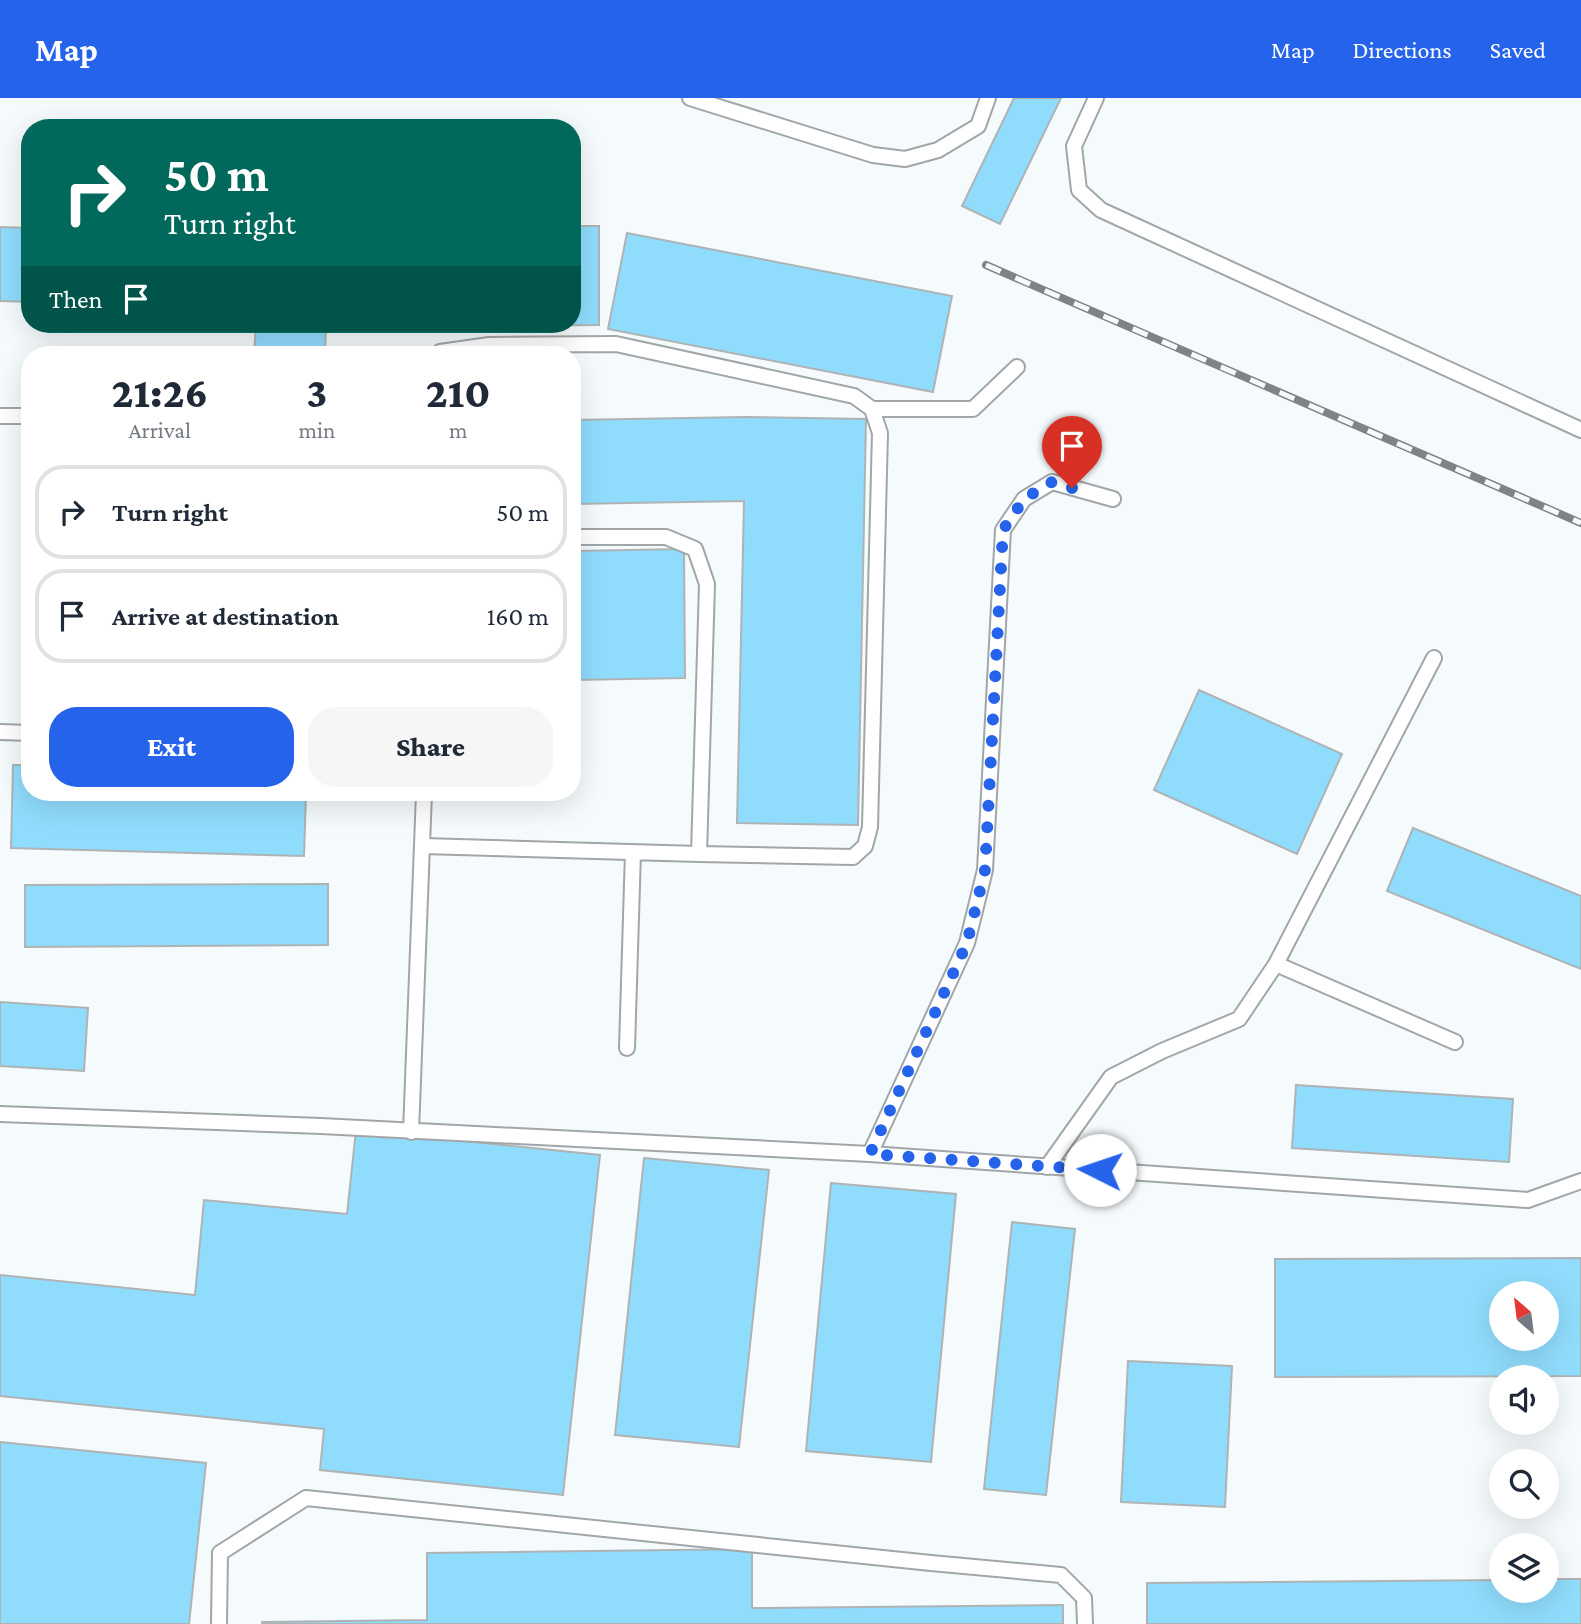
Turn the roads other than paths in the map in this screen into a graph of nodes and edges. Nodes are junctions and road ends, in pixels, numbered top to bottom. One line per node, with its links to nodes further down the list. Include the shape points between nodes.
1 (691, 98): 2 (lane, via 873,155 905,159 938,150 978,126)
2 (988, 98)
3 (1096, 98): 9 (lane, via 1074,146 1079,190 1101,210)
4 (482, 346): 6 (lane, via 616,344 854,396)
5 (1017, 368): 6 (lane, via 973,409)
6 (872, 409): 18 (lane, via 880,433 870,827 865,846 853,858)
7 (0, 415): 8 (lane)
8 (21, 416)
9 (1581, 430)
10 (1113, 499): 24 (lane, via 1052,482 1024,499 1003,530 985,870 967,943)
11 (581, 537): 18 (lane, via 666,537 695,549 707,584)
12 (1434, 658): 19 (lane)
13 (0, 732): 14 (lane)
14 (21, 733)
15 (424, 801): 16 (lane)
16 (423, 846): 17 (lane); 23 (lane)
17 (633, 852): 18 (lane); 21 (lane)
18 (699, 854)
19 (1276, 964): 20 (lane); 25 (lane, via 1239,1019 1111,1077)
20 (1455, 1042)
21 (627, 1048)
22 (0, 1114): 23 (lane)
23 (411, 1132): 24 (lane)
24 (870, 1154): 25 (lane)
25 (1046, 1167): 26 (lane, via 1528,1200)
26 (1581, 1181)
27 (219, 1624): 28 (lane, via 220,1553 306,1498 1060,1575 1084,1598)
28 (1085, 1624)

